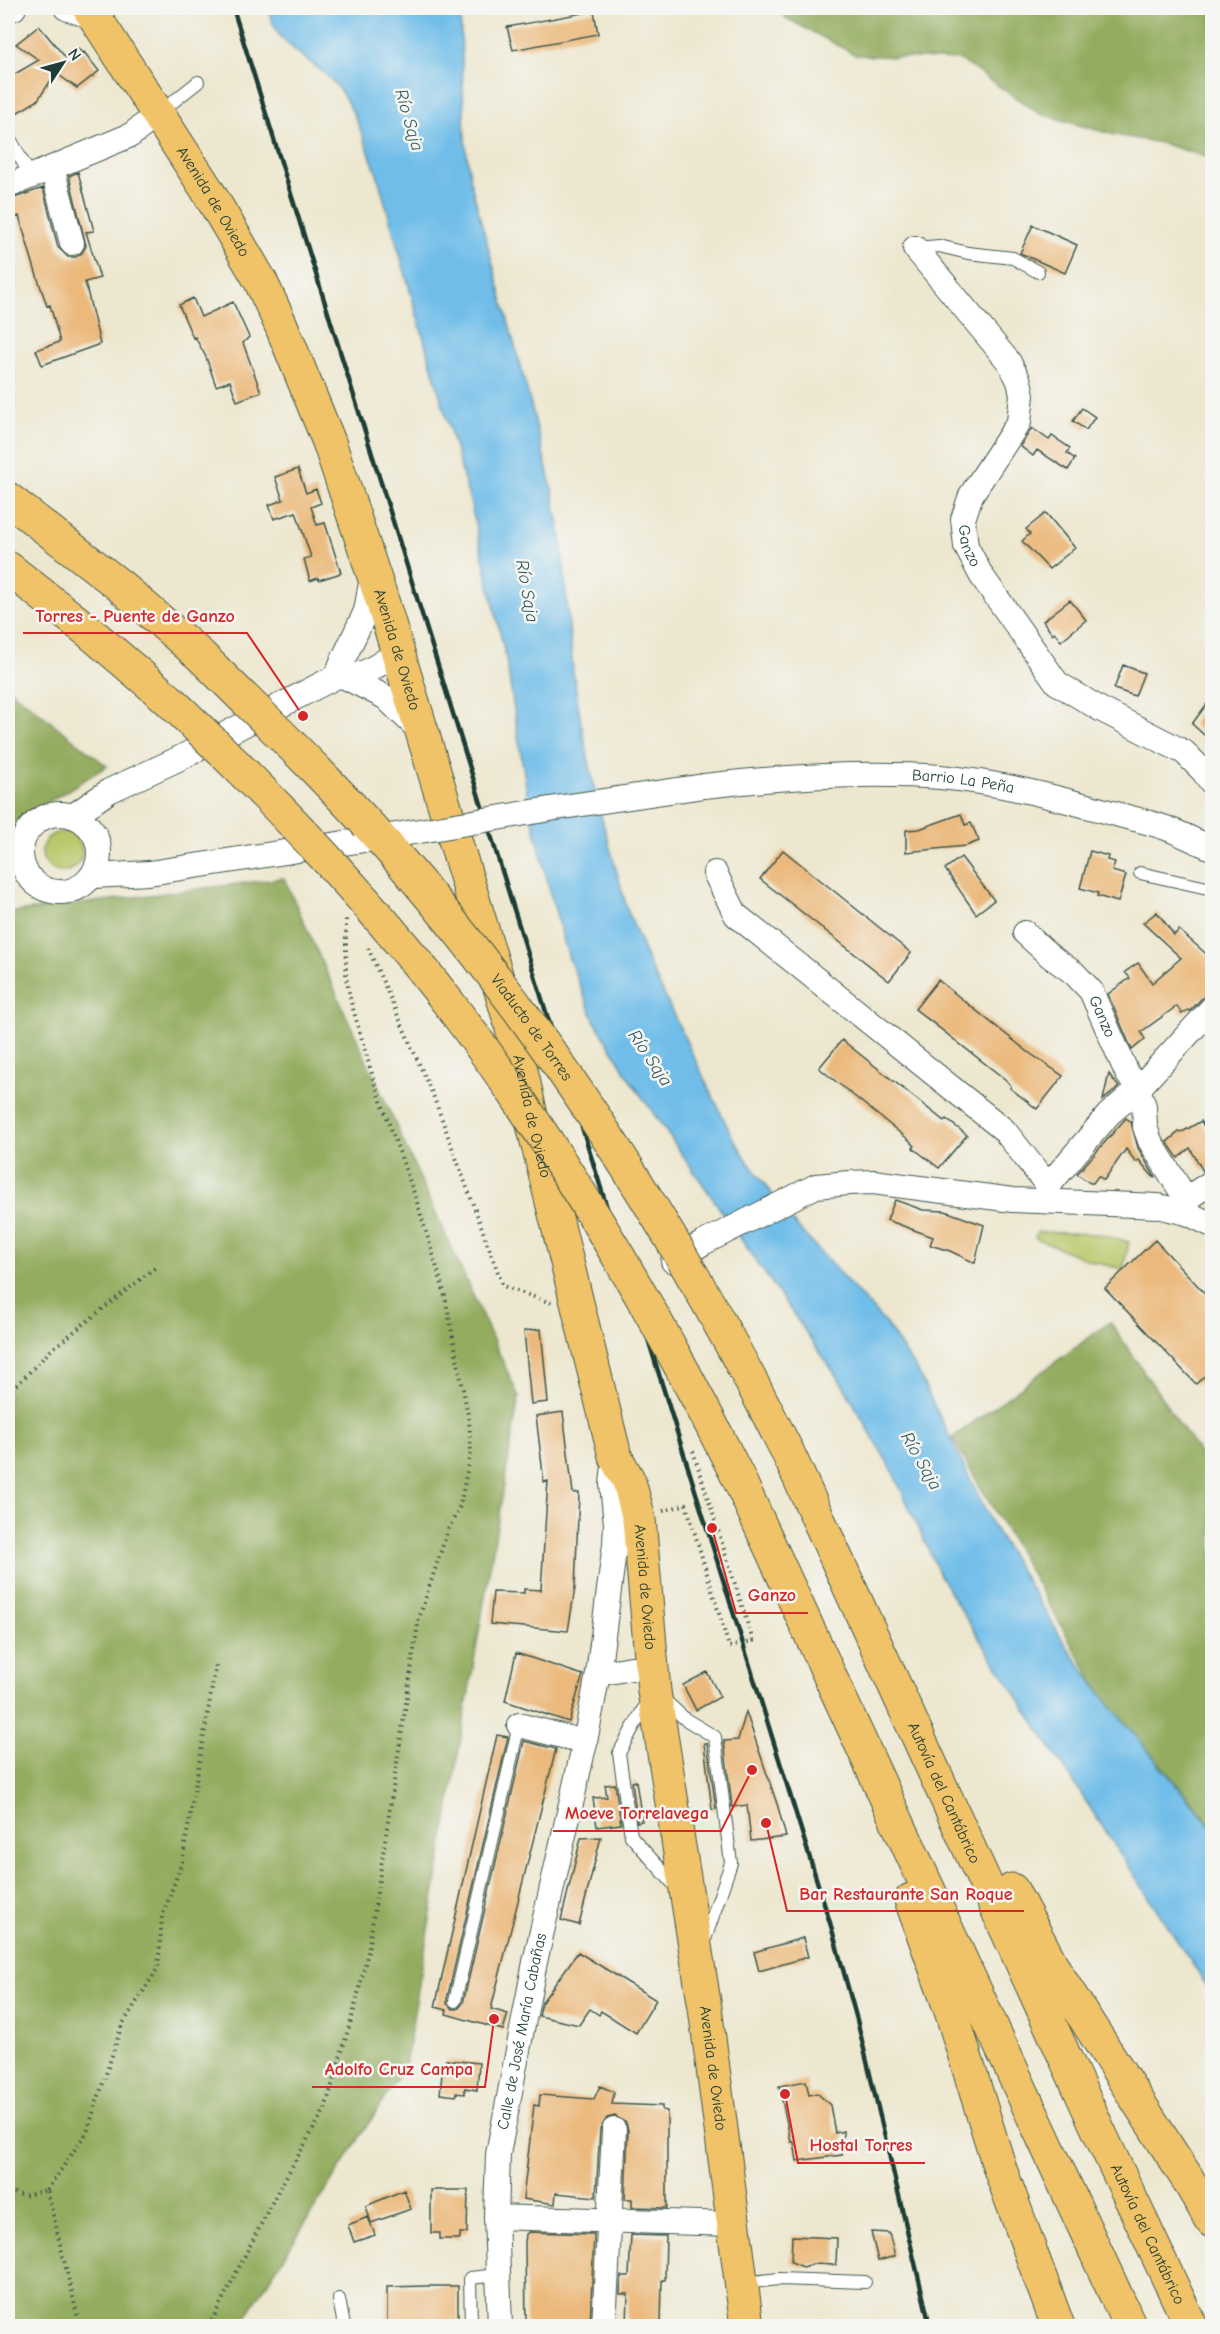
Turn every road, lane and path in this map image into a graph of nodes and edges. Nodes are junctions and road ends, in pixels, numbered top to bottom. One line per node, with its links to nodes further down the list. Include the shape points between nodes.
1 (14, 8): 3 (street)
2 (66, 8): 4 (street)
3 (8, 10)
4 (96, 11): 6 (highway, Avenida de Oviedo)
5 (198, 82): 6 (lane)
6 (158, 114): 8 (street, via 131,135); 15 (highway, Avenida de Oviedo, via 236,239 281,324 329,442)
7 (8, 135): 8 (lane)
8 (42, 172): 9 (street); 10 (street)
9 (8, 186)
10 (72, 243)
11 (915, 248): 12 (lane, via 939,246 1012,258); 19 (street, Ganzo, via 1009,362 1022,395 1019,422 971,495 963,519 966,546 981,575 1058,683 1100,710 1184,752)
12 (1038, 272)
13 (8, 499): 41 (highway, Viaducto de Torres, bridge, via 119,585 201,656 402,863 482,959 530,1022 671,1237)
14 (8, 568): 43 (highway, bridge, via 168,699 330,863 420,967 496,1066 559,1159 691,1383)
15 (373, 572): 16 (highway, Avenida de Oviedo); 17 (street, via 366,611)
16 (398, 652): 17 (street, via 369,656); 18 (highway, Avenida de Oviedo)
17 (341, 672): 18 (street, via 385,697); 20 (street, via 109,791)
18 (424, 735): 42 (highway, Avenida de Oviedo, via 511,1024)
19 (1212, 783)
20 (73, 816): 22 (street, via 47,816 36,822 27,831); 25 (street, via 84,821 98,841 100,853)
21 (1212, 848): 25 (street, Barrio La Peña, bridge, via 1165,828 1004,786 899,775 770,778 149,873)
22 (16, 870): 25 (street, via 50,892 62,893 85,885)
23 (715, 873): 33 (street, via 736,915 1004,1130)
24 (1140, 873): 26 (lane)
25 (93, 876)
26 (1212, 889)
27 (347, 915): 65 (path, via 346,977 351,1002 444,1291 469,1420 471,1451 460,1506 419,1618 368,1952 325,2109)
28 (1024, 933): 31 (street, Ganzo, via 1091,991)
29 (366, 943): 38 (path, via 433,1095 503,1286)
30 (1212, 1008): 31 (street)
31 (1138, 1089): 33 (street, via 1109,1114); 34 (street, Ganzo, via 1150,1141)
32 (1212, 1182): 34 (street)
33 (1047, 1194): 34 (street); 36 (street, via 988,1198 873,1182 816,1186)
34 (1187, 1206): 35 (street)
35 (1212, 1225)
36 (673, 1261)
37 (156, 1267): 39 (path, via 52,1349)
38 (537, 1298)
39 (8, 1394)
40 (691, 1444): 44 (path, via 753,1641 729,1647)
41 (788, 1453): 58 (highway, via 866,1596 1038,1941); 73 (highway, Autovía del Cantábrico)
42 (615, 1456): 46 (street, Calle de José María Cabañas, via 615,1544); 47 (highway, Avenida de Oviedo, via 628,1481 639,1519)
43 (740, 1481): 71 (highway, via 914,1908 1000,2169); 72 (highway)
44 (686, 1504)
45 (216, 1665): 54 (path, via 182,1862 162,1917 158,1968 122,2025 87,2132)
46 (598, 1674): 47 (street, via 631,1668); 49 (street, Calle de José María Cabañas)
47 (652, 1679): 50 (highway, Avenida de Oviedo); 50 (lane, via 619,1753 631,1836); 51 (lane, via 685,1719 716,1737 731,1863)
48 (519, 1725): 49 (street); 52 (lane)
49 (585, 1742): 56 (street, Calle de José María Cabañas, via 534,1962 505,2110 498,2154)
50 (687, 1899): 51 (highway, Avenida de Oviedo)
51 (697, 1961): 59 (highway, Avenida de Oviedo)
52 (455, 2001)
53 (614, 2130): 57 (street)
54 (47, 2190): 55 (path, via 24,2196); 64 (path)
55 (8, 2191)
56 (496, 2217): 57 (street); 60 (street, Calle de José María Cabañas)
57 (610, 2220): 59 (street); 69 (street)
58 (1212, 2221)
59 (734, 2224): 62 (highway, Avenida de Oviedo)
60 (498, 2275): 67 (lane, via 470,2278); 68 (street, Calle de José María Cabañas)
61 (866, 2282): 62 (lane, via 779,2279)
62 (741, 2283): 70 (highway, Avenida de Oviedo)
63 (339, 2299): 66 (lane)
64 (80, 2326)
65 (209, 2326)
66 (344, 2326)
67 (471, 2326)
68 (500, 2326)
69 (604, 2326)
70 (747, 2326)
71 (1058, 2326)
72 (1130, 2326)
73 (1191, 2326)

